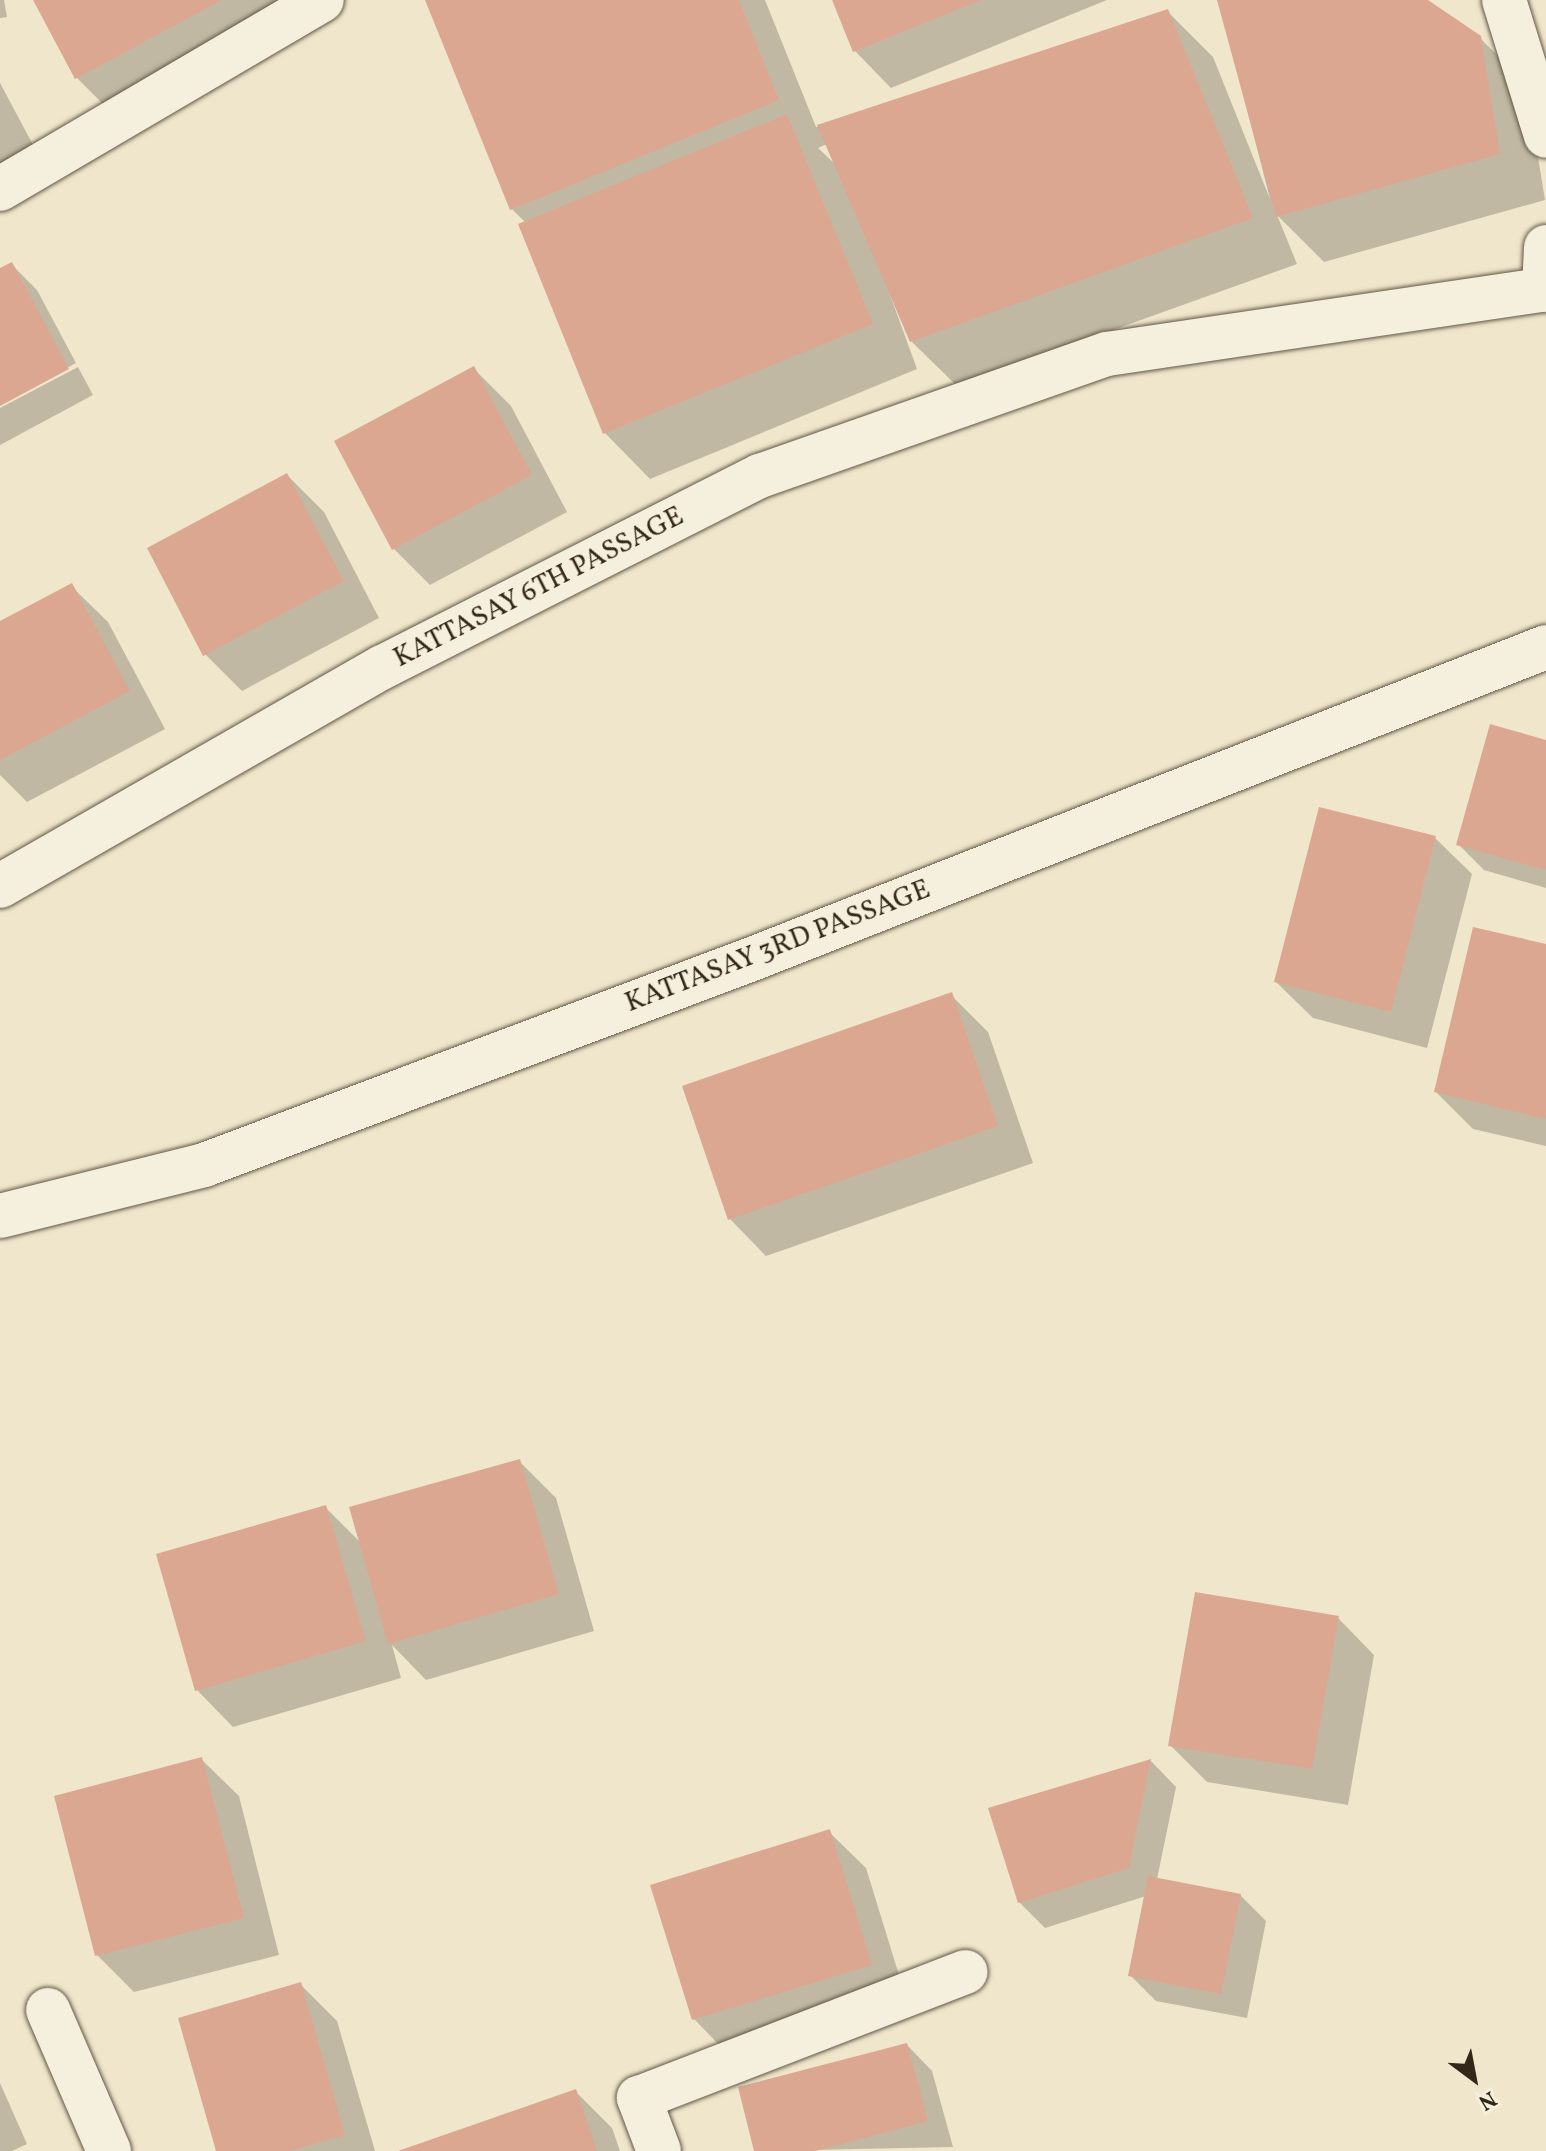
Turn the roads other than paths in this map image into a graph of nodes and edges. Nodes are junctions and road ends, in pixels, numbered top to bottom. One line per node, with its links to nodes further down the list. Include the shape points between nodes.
1 (1504, 0): 3 (street)
2 (320, 1): 4 (street)
3 (1546, 136)
4 (0, 189)
5 (1546, 247): 6 (street)
6 (1545, 290): 8 (street, KATTASAY 6TH PASSAGE, via 1107,354 760,476 383,667)
7 (1546, 647): 9 (street, KATTASAY 3RD PASSAGE, via 767,953 204,1165)
8 (0, 886)
9 (0, 1216)
10 (966, 1972): 13 (street, via 639,2098)
11 (48, 2010): 12 (street)
12 (109, 2151)
13 (659, 2151)

